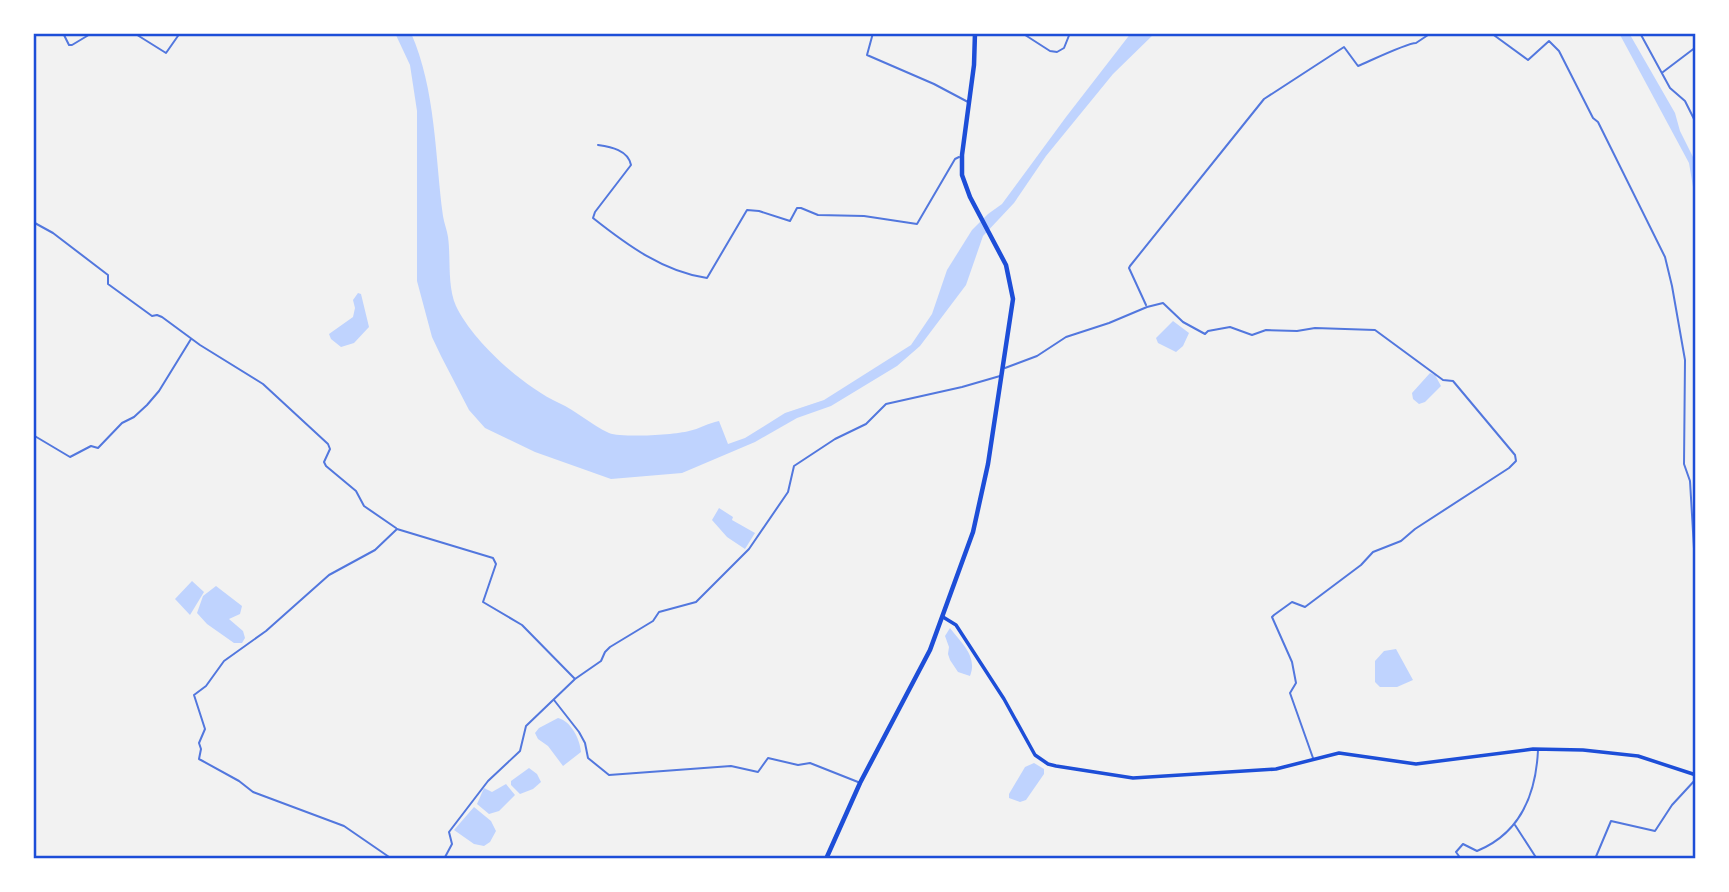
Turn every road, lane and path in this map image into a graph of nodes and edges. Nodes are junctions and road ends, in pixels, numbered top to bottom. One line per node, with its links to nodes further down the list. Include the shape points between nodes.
1 (63, 33): 2 (street, via 72,45)
2 (92, 33)
3 (134, 33): 4 (street, via 166,53)
4 (180, 33)
5 (873, 33): 14 (street, via 867,55)
6 (975, 33): 14 (highway)
7 (1022, 33): 8 (street, via 1057,52 1064,48)
8 (1070, 33)
9 (1431, 33): 19 (street, via 1358,66 1344,47 1264,99 1130,266)
10 (1491, 33): 24 (street, via 1528,60 1549,41 1559,51 1665,257 1685,360 1684,464 1690,481)
11 (1640, 33): 13 (street)
12 (1696, 47): 13 (street)
13 (1662, 73): 15 (street)
14 (968, 102): 17 (highway)
15 (1696, 123)
16 (598, 145): 17 (street, via 625,154 631,165 593,218 654,260 707,278 747,210 790,221 801,208 818,215 917,224 955,159)
17 (962, 155): 21 (highway, via 962,175 970,197 1009,274 1013,299)
18 (33, 222): 20 (street, via 108,275 108,284)
19 (1147, 307): 21 (street, via 1066,337); 29 (street, via 1163,303 1205,334 1230,327 1252,335 1315,328 1375,330 1441,379 1453,381 1516,458 1509,468 1401,541 1373,552 1305,607 1292,602 1273,615 1292,662 1296,683 1290,693)
20 (191, 338): 22 (street, via 159,391 98,448 91,446 70,457); 23 (street, via 263,384 328,444 326,466 356,491 364,506)
21 (1003, 372): 25 (highway, via 982,496); 26 (street, via 962,387 886,404 866,424 794,466 788,492 749,549 696,602 659,612)
22 (33, 435)
23 (397, 529): 26 (street, via 493,558 496,564 483,602 522,625); 33 (street, via 375,550 329,575 224,661 194,697 205,729 199,759 253,792 344,826)
24 (1696, 582)
25 (943, 617): 29 (main road, via 956,625 1035,755 1048,764 1133,778 1276,769); 31 (highway, via 915,682)
26 (575, 679): 27 (street)
27 (554, 699): 31 (street, via 579,732 588,758 609,775 731,766 758,772 768,758 810,763); 34 (street, via 526,726 520,751 488,781 449,832 452,844)
28 (1538, 749): 29 (main road, via 1416,764 1339,753); 30 (main road, via 1638,756); 32 (street, via 1530,795)
29 (1313, 759)
30 (1696, 777): 38 (street, via 1655,831 1611,821)
31 (860, 783): 35 (highway)
32 (1515, 825): 36 (street, via 1477,851 1463,844 1456,852); 37 (street)
33 (392, 859)
34 (444, 859)
35 (826, 859)
36 (1461, 859)
37 (1538, 859)
38 (1595, 859)

